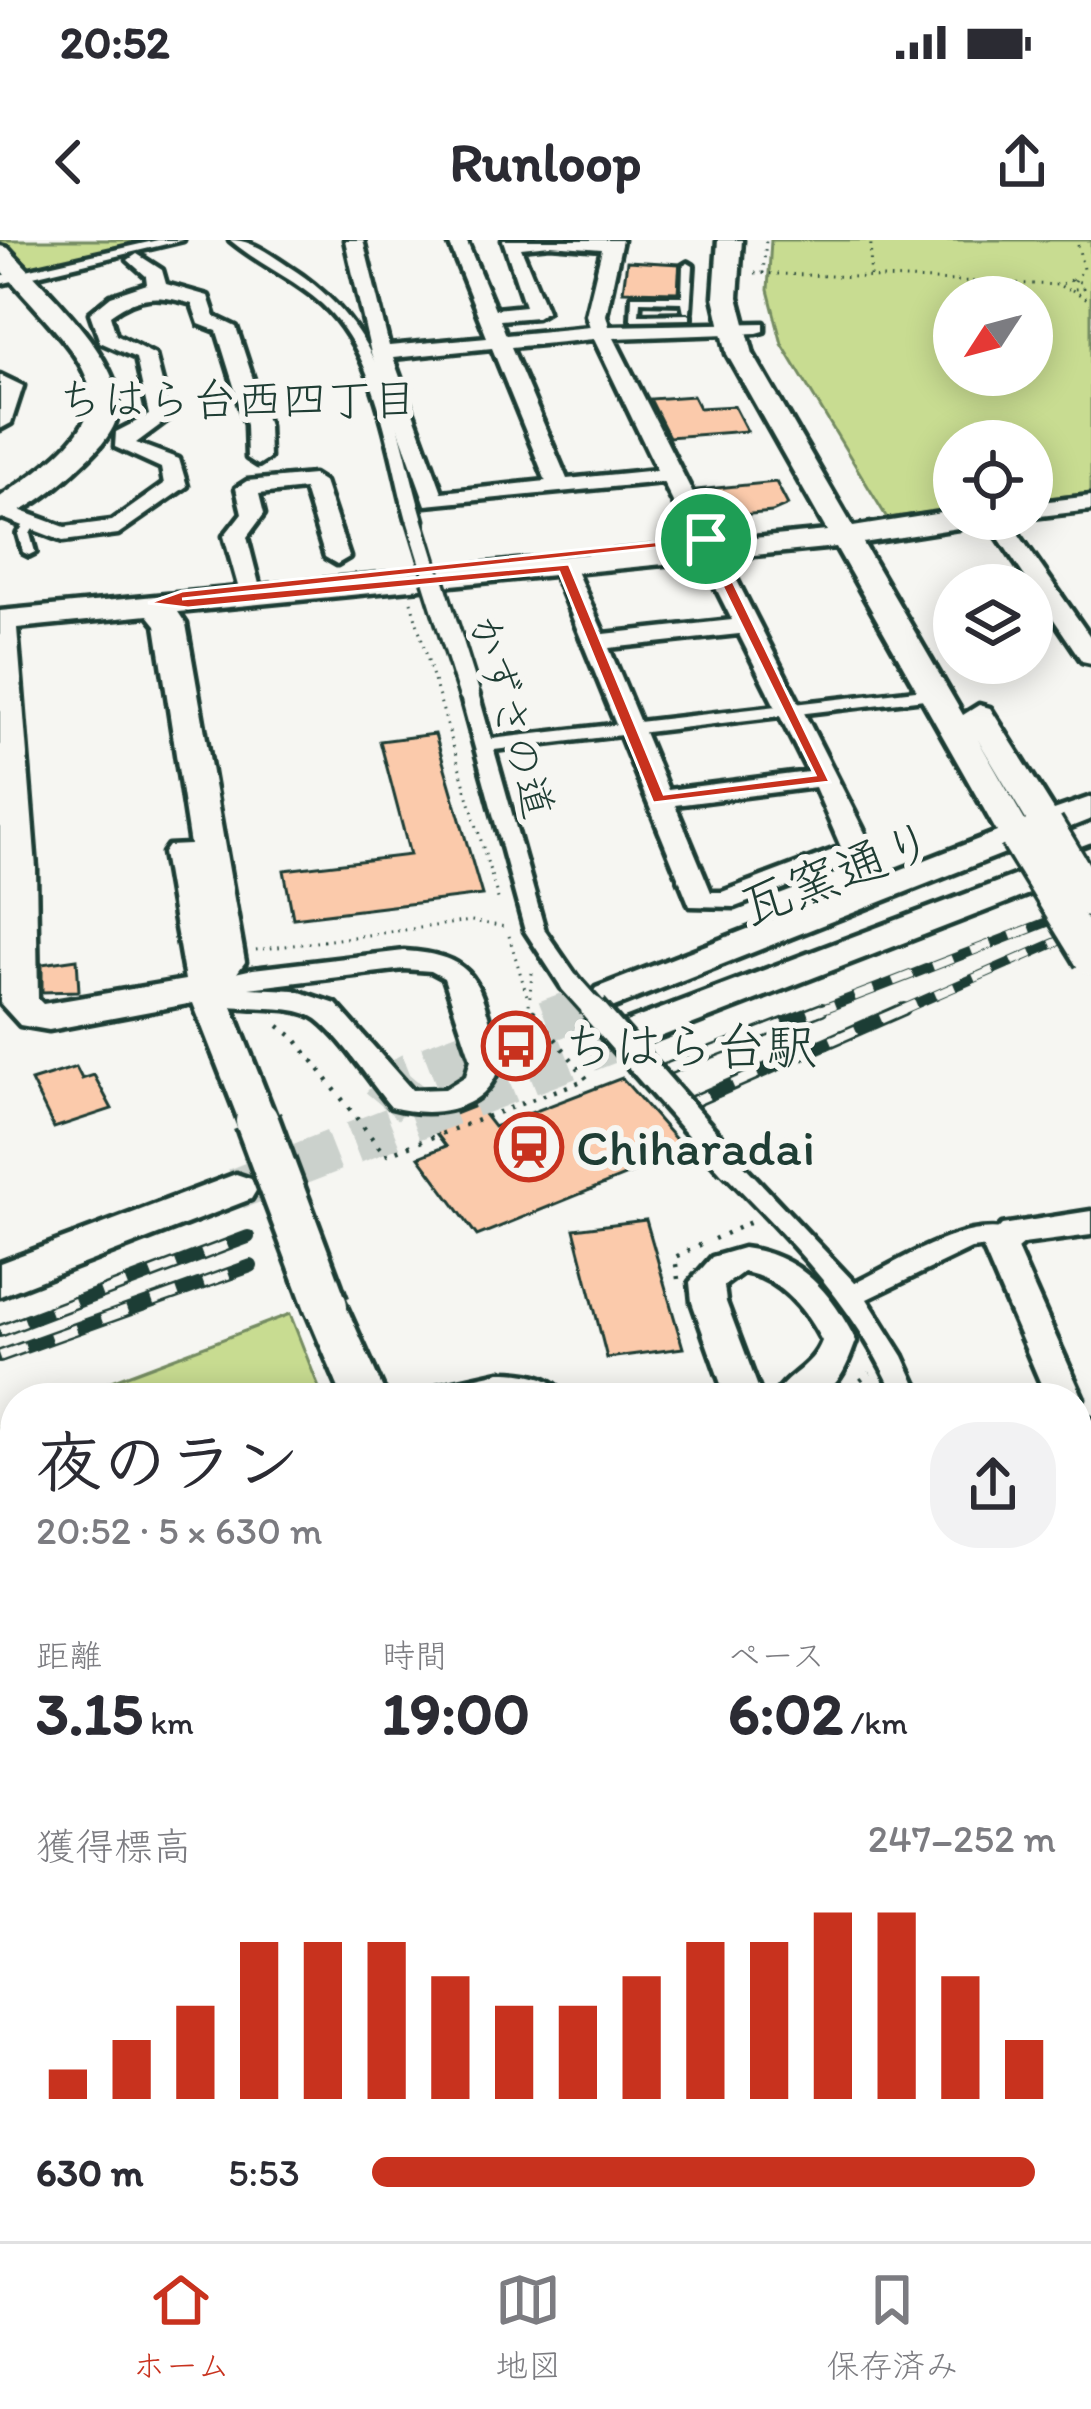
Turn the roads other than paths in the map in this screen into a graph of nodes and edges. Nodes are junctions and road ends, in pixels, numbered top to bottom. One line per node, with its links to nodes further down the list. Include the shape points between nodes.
1 (176, 240): 12 (street)
2 (238, 240): 49 (street, かずさの道, bridge, via 344,318 364,353)
3 (354, 240): 22 (street)
4 (458, 240): 16 (street)
5 (550, 240): 8 (street); 16 (street, via 510,243 537,311)
6 (730, 240): 19 (street, via 726,297)
7 (752, 240): 19 (street, via 756,273)
8 (613, 242): 20 (street, via 596,315)
9 (0, 253): 12 (street)
10 (137, 260): 13 (street)
11 (688, 266): 14 (lane)
12 (10, 278): 17 (street)
13 (157, 287): 15 (street); 25 (street, via 202,300 206,320 226,327 257,425)
14 (687, 299): 18 (lane); 18 (lane, via 634,298 634,318)
15 (100, 313): 17 (street); 31 (street, via 107,338 145,355 160,417 124,437 126,447 171,464 176,486 118,527 63,534)
16 (489, 315): 21 (street)
17 (61, 322): 30 (street, via 107,389 99,434 56,478)
18 (687, 323): 19 (street); 20 (street)
19 (745, 327): 33 (street, via 740,354)
20 (601, 332): 21 (street); 26 (street)
21 (500, 340): 22 (street); 27 (street)
22 (381, 353): 27 (street, via 434,500)
23 (0, 381): 24 (street, via 13,386)
24 (0, 423)
25 (258, 458)
26 (668, 476): 27 (street); 35 (street)
27 (559, 487)
28 (1091, 503): 29 (street)
29 (1053, 508)
30 (0, 510): 31 (street)
31 (32, 520): 36 (lane, via 24,535)
32 (933, 522): 33 (street)
33 (855, 532): 35 (street, via 804,530); 45 (street); 53 (street)
34 (1011, 540): 44 (street)
35 (709, 545): 38 (street); 39 (street); 42 (street)
36 (29, 552)
37 (337, 557): 39 (street, via 313,482 248,488 253,514 235,536)
38 (564, 567): 40 (street); 43 (street)
39 (248, 588): 40 (street)
40 (155, 603): 41 (street); 58 (street, via 171,624 227,962)
41 (0, 620): 48 (street)
42 (750, 625): 43 (street); 46 (street)
43 (598, 642): 47 (street)
44 (1091, 656)
45 (933, 692): 46 (street); 53 (street)
46 (791, 709): 47 (street); 50 (street)
47 (630, 727): 49 (street); 51 (street)
48 (3, 736): 55 (street)
49 (484, 746): 64 (street, かずさの道, bridge, via 535,931 570,983)
50 (824, 778): 51 (street); 51 (street, via 854,852 713,903 695,893)
51 (658, 799)
52 (1091, 807): 53 (street)
53 (1031, 831): 56 (street, bridge); 59 (street)
54 (1091, 833): 59 (street, 瓦窯通り)
55 (9, 869): 58 (street, via 23,1011 49,1017)
56 (1081, 882): 57 (street, bridge); 59 (street, 瓦窯通り); 59 (street)
57 (1091, 958)
58 (205, 989): 58 (street, via 437,962 464,984 486,1071 474,1088 439,1102 402,1100 326,1011); 65 (street, bridge)
59 (631, 1023)
60 (1091, 1223): 61 (street)
61 (1005, 1238): 64 (street, via 967,1240); 69 (street, via 1000,1257)
62 (0, 1252): 63 (street, via 232,1177)
63 (0, 1280)
64 (854, 1294): 68 (street, かずさの道)
65 (359, 1383)
66 (739, 1383): 67 (street, via 707,1282 728,1262 749,1259 784,1272 833,1327 839,1341 829,1368)
67 (810, 1383)
68 (902, 1383)
69 (1058, 1383)

